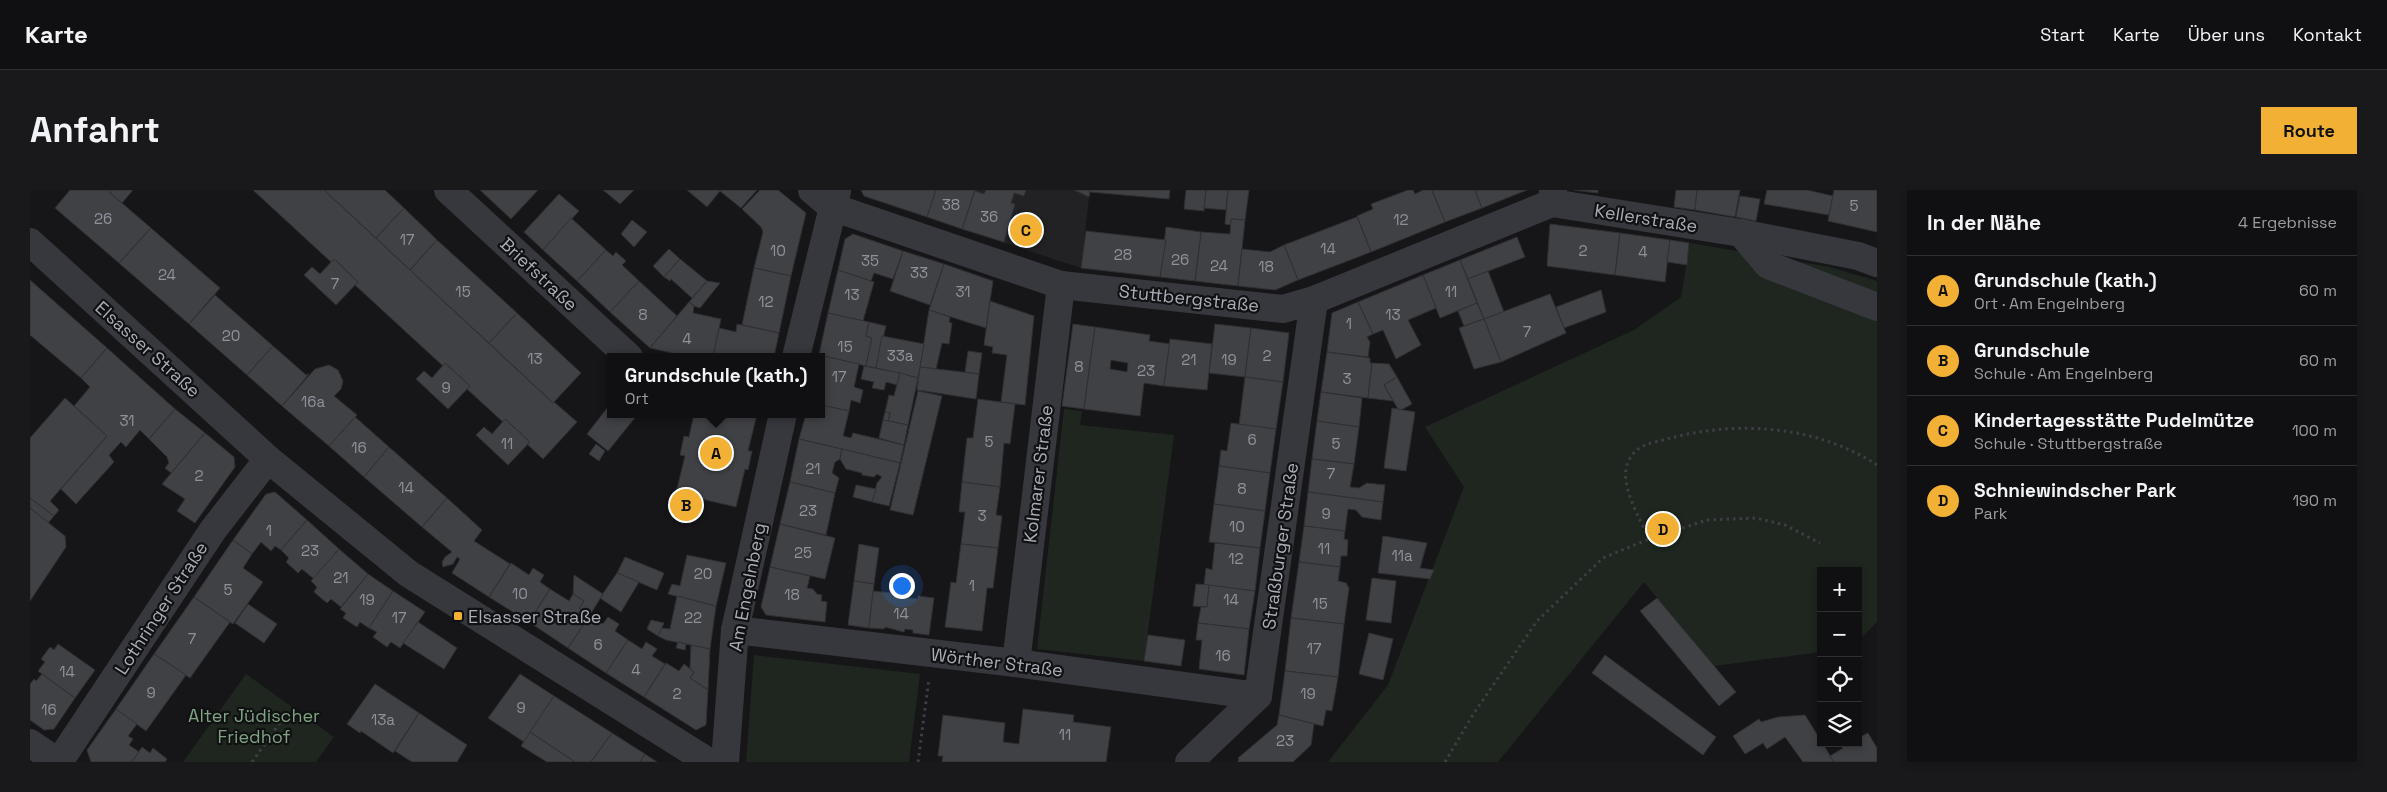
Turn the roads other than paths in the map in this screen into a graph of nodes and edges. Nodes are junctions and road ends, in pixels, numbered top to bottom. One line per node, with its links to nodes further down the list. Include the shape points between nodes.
1 (448, 190): 10 (street, Briefstraße)
2 (827, 196): 7 (street, Stuttbergstraße); 11 (street)
3 (1552, 196): 4 (street, Kellerstraße); 8 (street, Stuttbergstraße)
4 (1741, 233): 6 (street, Kellerstraße, via 1858,256); 9 (street, via 1768,265)
5 (30, 242): 13 (street, Elsasser Straße)
6 (1877, 263)
7 (1061, 285): 8 (street, Stuttbergstraße, via 1283,308); 15 (street, Kolmarer Straße)
8 (1314, 300): 16 (street, Straßburger Straße)
9 (1877, 307)
10 (625, 353)
11 (797, 353)
12 (782, 418): 14 (street, Am Engelnberg)
13 (268, 459): 18 (street, Lothringer Straße, via 213,530); 19 (street, Elsasser Straße, via 409,574)
14 (735, 630): 15 (street, Wörther Straße); 20 (street, Am Engelnberg)
15 (1016, 663): 16 (street, Wörther Straße)
16 (1258, 696): 21 (street)
17 (30, 743): 18 (street)
18 (59, 762)
19 (709, 762)
20 (725, 762)
21 (1189, 762)

